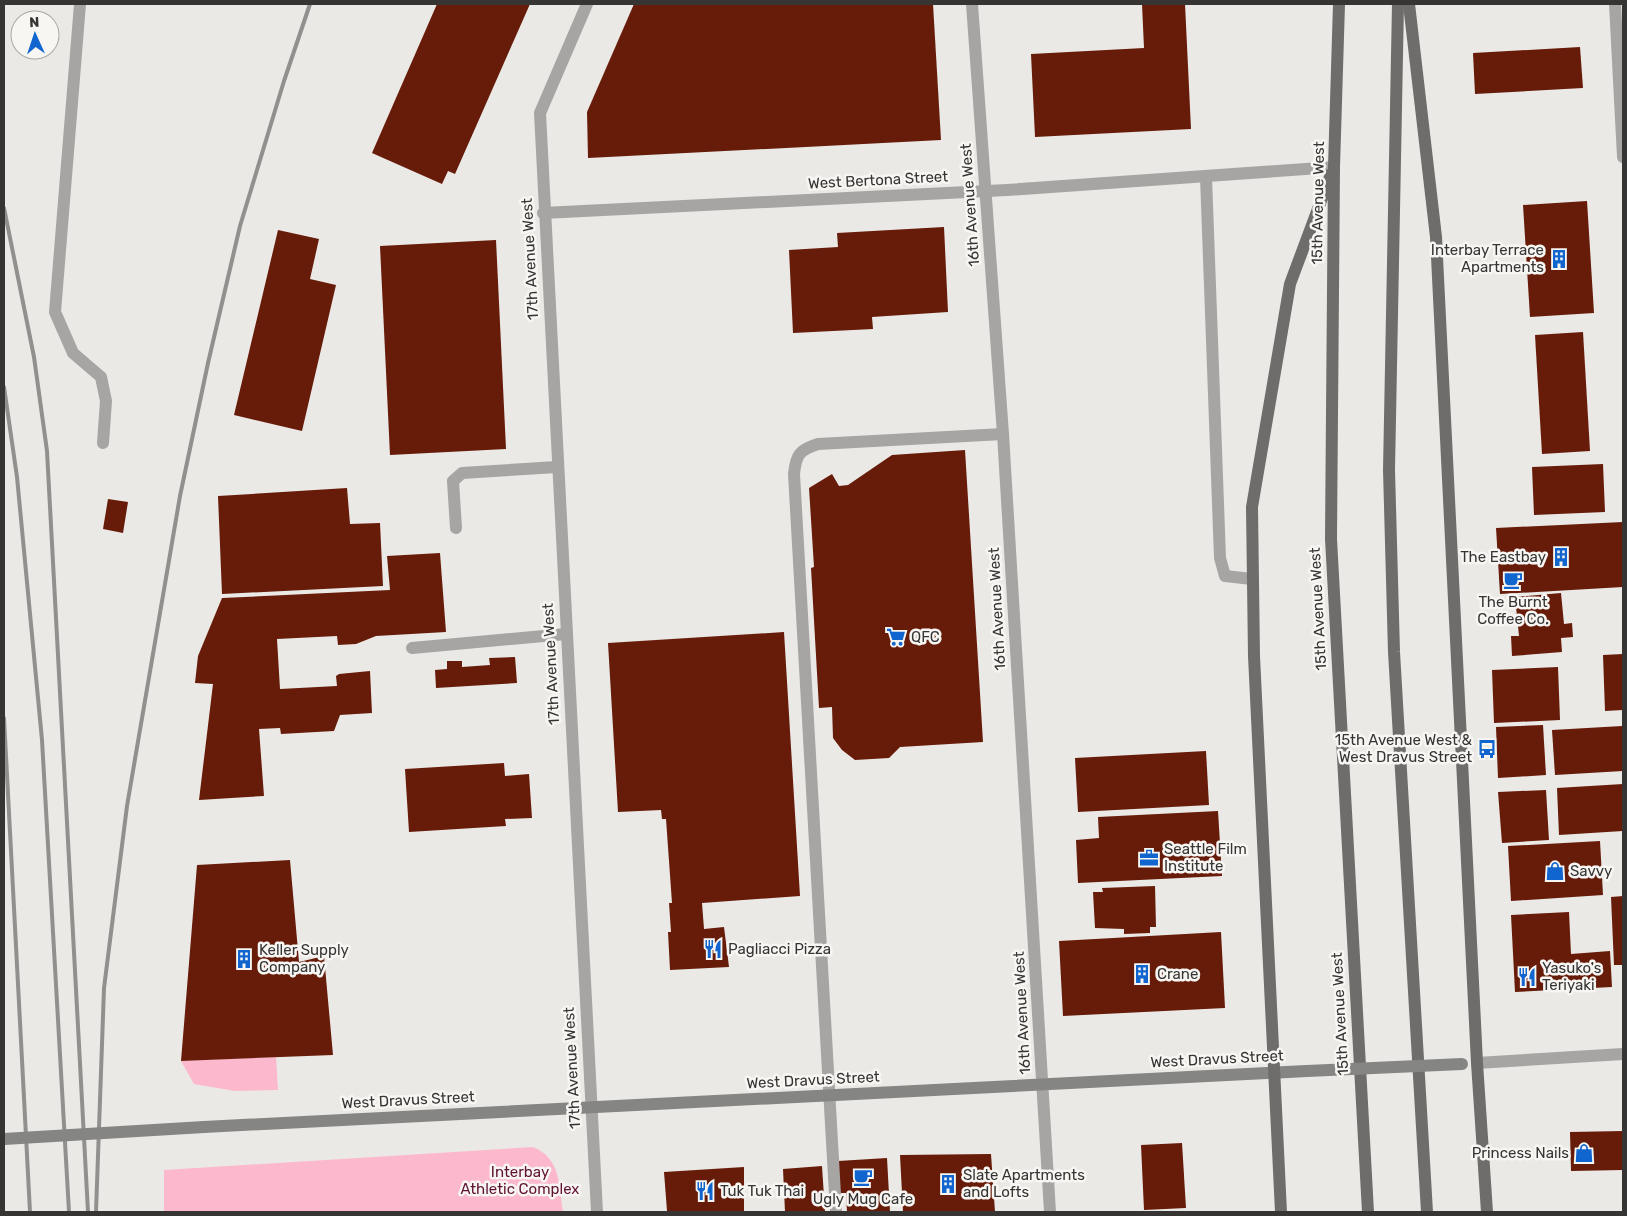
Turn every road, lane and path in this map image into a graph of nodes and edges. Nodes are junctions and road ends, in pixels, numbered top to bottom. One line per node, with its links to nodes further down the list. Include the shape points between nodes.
1 (80, 4): 14 (street, via 55,312 74,352 101,377 106,402)
2 (587, 4): 12 (street, 17th Avenue West, via 540,113)
3 (972, 4): 11 (street, 16th Avenue West)
4 (1339, 4): 9 (main road, 15th Avenue West)
5 (1398, 4): 32 (main road, via 1390,470 1394,652)
6 (1409, 4): 21 (main road, via 1436,237)
7 (1615, 4): 8 (street)
8 (1623, 157)
9 (1334, 167): 10 (street, West Bertona Street); 17 (main road, via 1290,284 1252,507); 31 (main road, 15th Avenue West, via 1330,539)
10 (1206, 178): 11 (street, West Bertona Street); 17 (street, via 1220,558 1225,576)
11 (986, 191): 12 (street, West Bertona Street); 13 (street, 16th Avenue West)
12 (544, 213): 15 (street, 17th Avenue West)
13 (1003, 434): 23 (street, 16th Avenue West); 24 (street, via 818,444 806,447 796,457 794,474)
14 (103, 443)
15 (557, 467): 16 (street, via 462,472 453,481); 18 (street, 17th Avenue West)
16 (456, 528)
17 (1252, 579): 22 (main road)
18 (566, 634): 19 (street); 25 (street, 17th Avenue West)
19 (412, 648)
20 (1623, 1054): 21 (street, West Dravus Street)
21 (1477, 1063): 22 (main road, West Dravus Street, bridge); 33 (main road)
22 (1275, 1073): 23 (main road, West Dravus Street); 30 (main road)
23 (1043, 1084): 24 (main road, West Dravus Street); 29 (street, 16th Avenue West)
24 (828, 1095): 25 (main road, West Dravus Street); 28 (street)
25 (590, 1107): 26 (main road, West Dravus Street, bridge); 27 (street, 17th Avenue West)
26 (4, 1139)
27 (597, 1212)
28 (836, 1212)
29 (1050, 1212)
30 (1281, 1212)
31 (1368, 1212)
32 (1427, 1212)
33 (1487, 1212)

